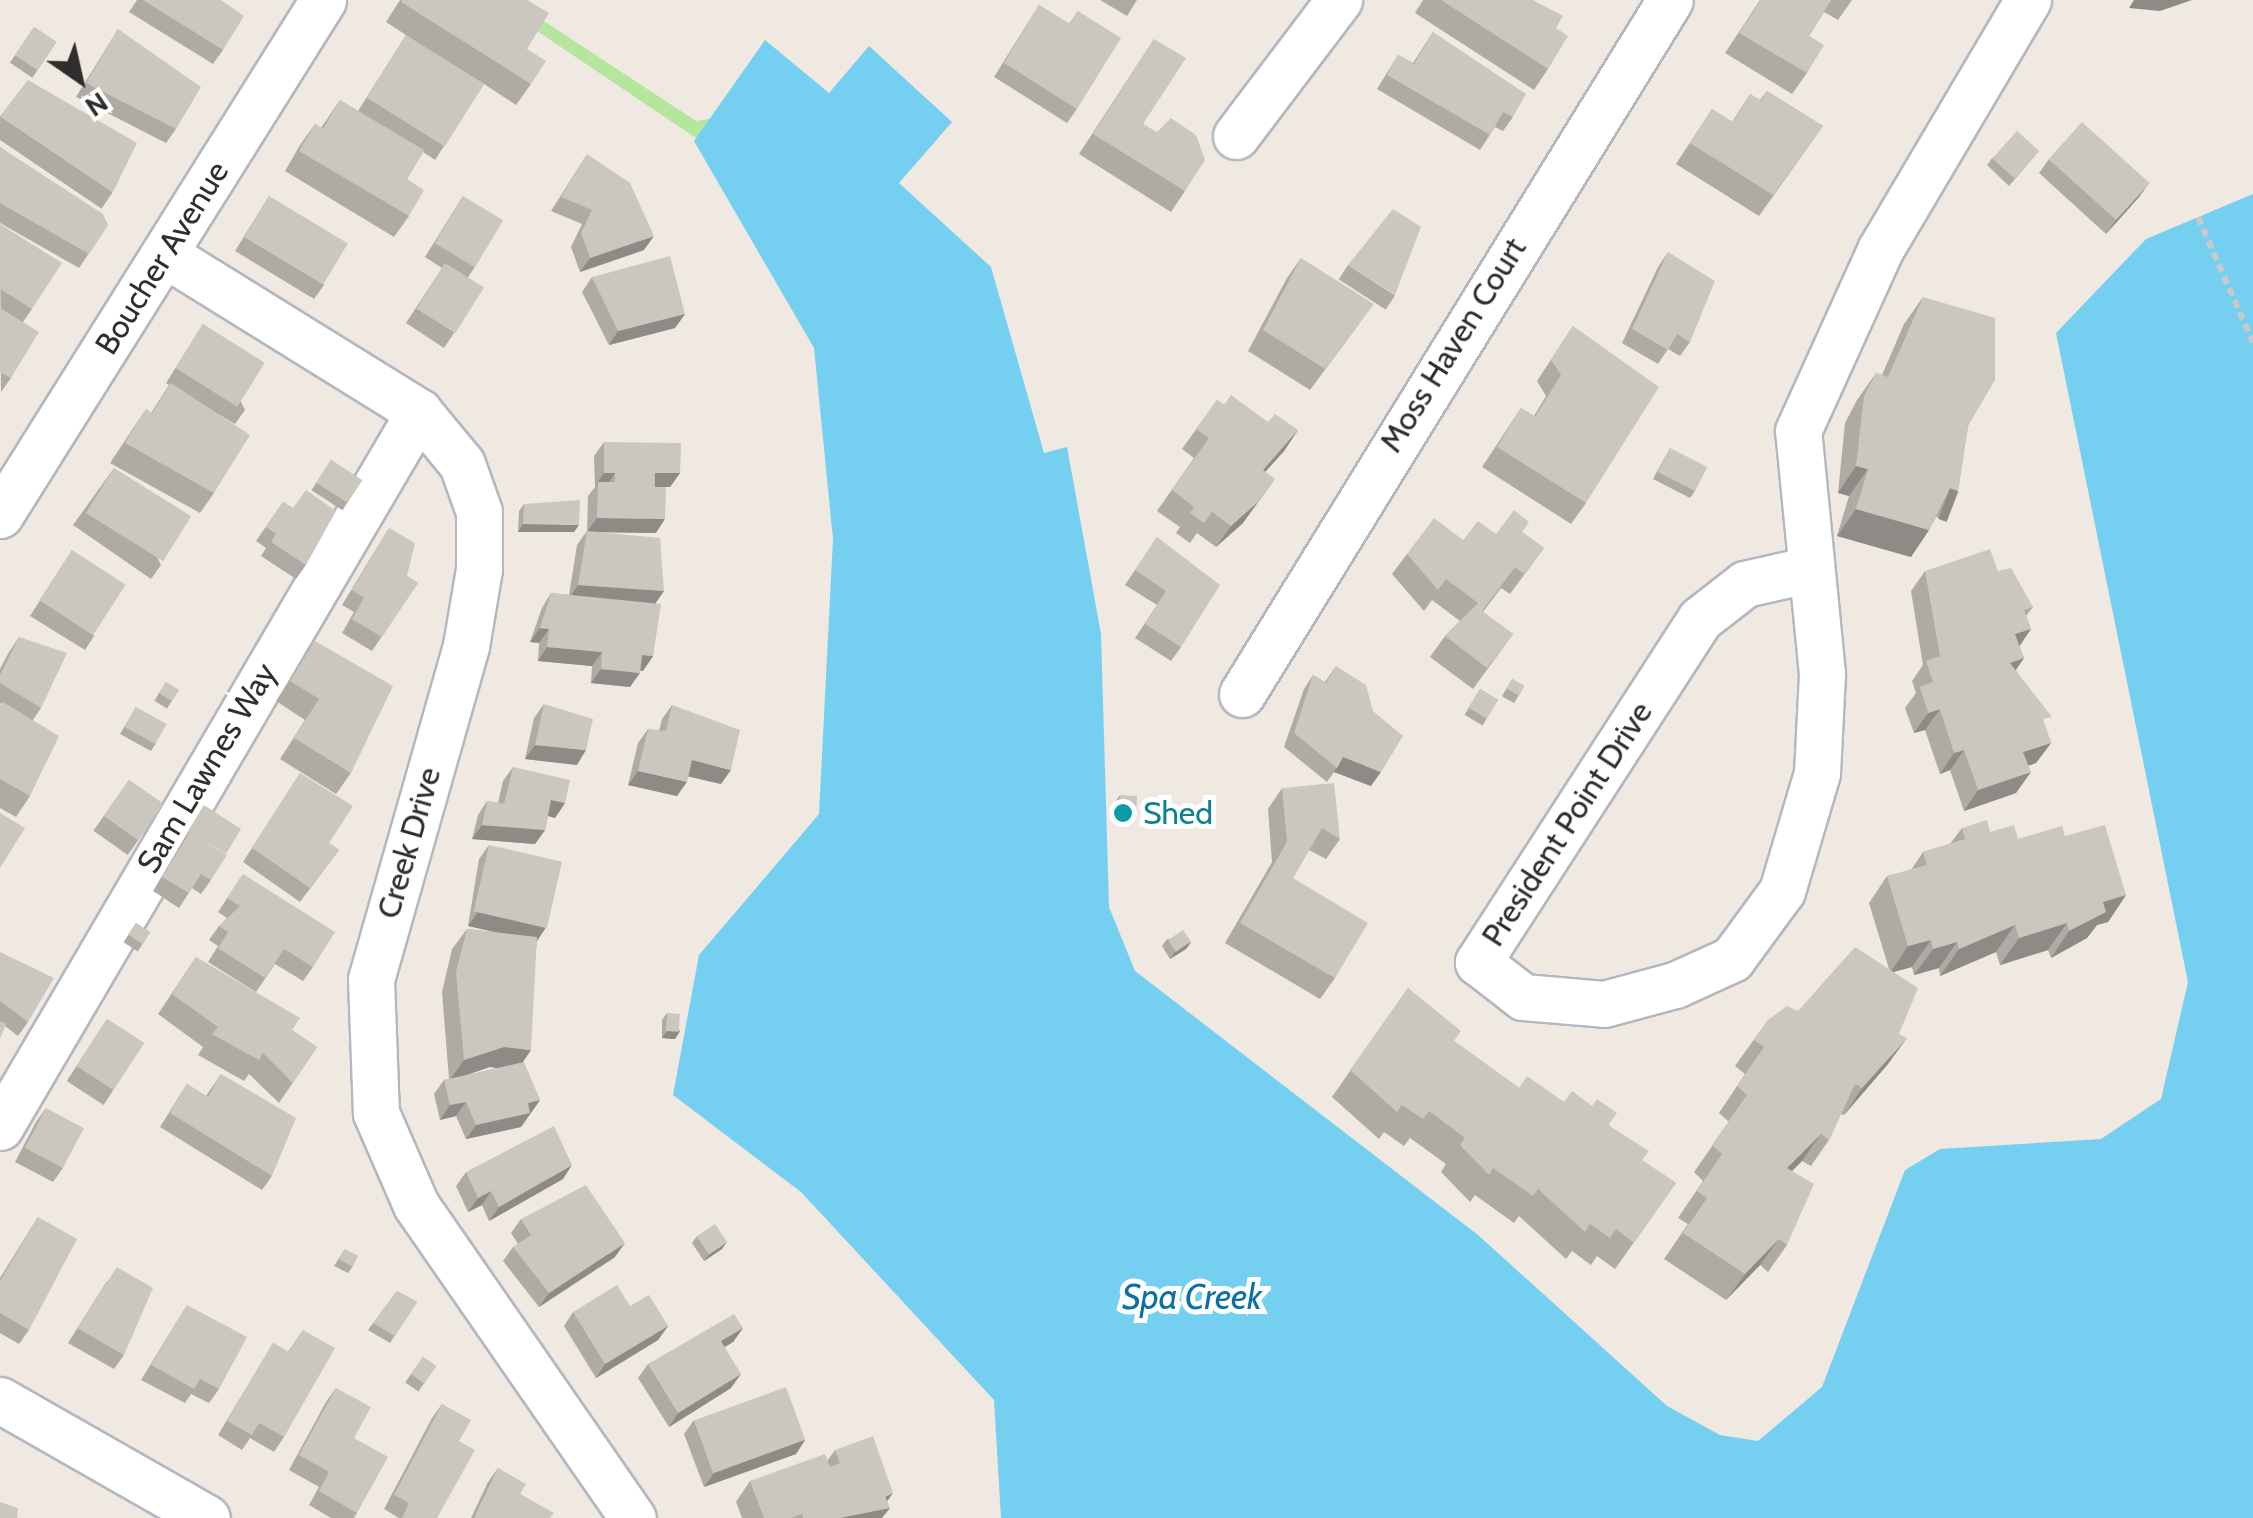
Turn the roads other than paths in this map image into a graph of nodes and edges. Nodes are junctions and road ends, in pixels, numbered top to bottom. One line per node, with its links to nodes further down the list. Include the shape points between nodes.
1 (323, 0): 6 (street, Boucher Avenue)
2 (1339, 0): 5 (street)
3 (1670, 0): 10 (street, Moss Haven Court)
4 (2028, 0): 9 (street, President Point Drive, via 1880,250 1798,431)
5 (1236, 136)
6 (166, 255): 7 (street, Creek Drive); 8 (street, Boucher Avenue)
7 (419, 412): 11 (street, Sam Lawnes Way); 14 (street, Creek Drive, via 462,464 480,512 479,568 466,646 371,979 376,1114 416,1205)
8 (0, 515)
9 (1811, 568): 9 (street, President Point Drive, via 1822,674 1817,773 1782,891 1732,958 1675,985 1604,1004 1523,996 1478,962 1700,619 1745,584)
10 (1242, 694)
11 (0, 1126)
12 (0, 1400): 13 (street)
13 (207, 1518)
14 (632, 1518)

